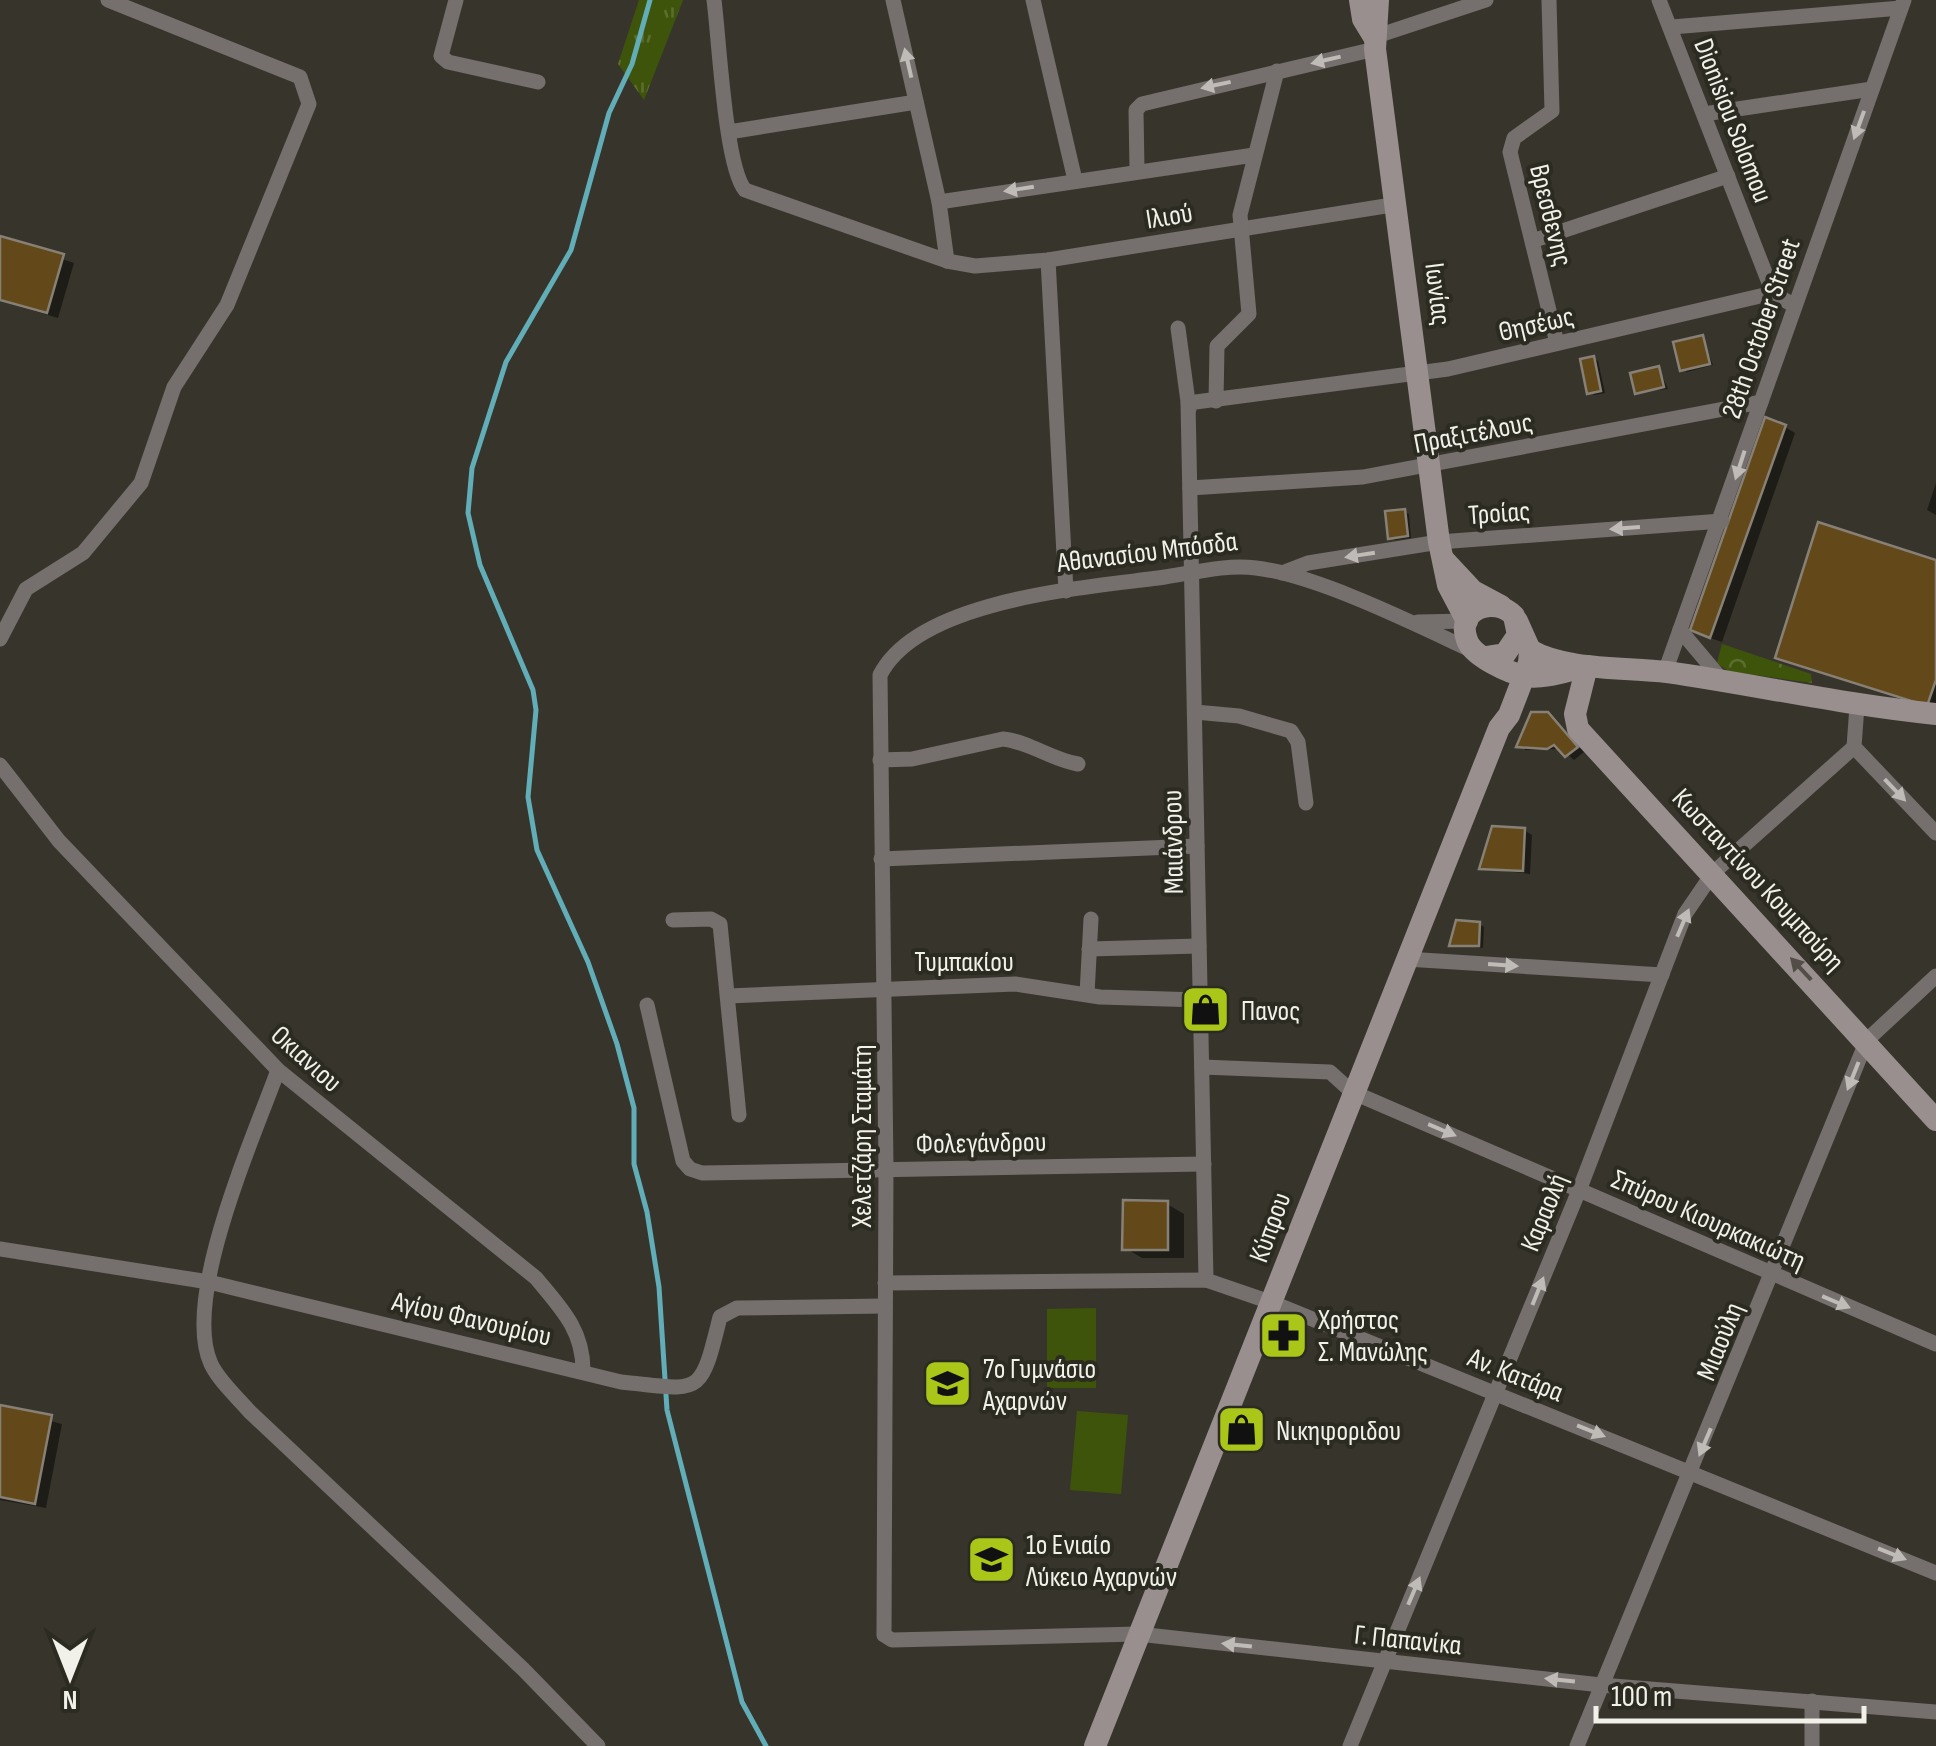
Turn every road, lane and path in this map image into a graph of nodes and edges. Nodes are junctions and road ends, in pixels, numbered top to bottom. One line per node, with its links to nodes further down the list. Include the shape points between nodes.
1 (108, 0): 49 (street, via 300,78 309,104 227,304 174,387 142,482 83,553 26,589)
2 (456, 0): 15 (street, via 442,56 448,62)
3 (714, 0): 19 (street)
4 (893, 0): 17 (street, one-way to 4)
5 (1033, 0): 23 (street)
6 (1360, 0): 13 (street, Ιωνίας)
7 (1378, 0): 13 (street, Ιωνίας)
8 (1486, 0): 13 (street)
9 (1549, 0): 27 (street, Βρεσθενης, via 1552,111 1514,138 1510,152)
10 (1659, 0): 12 (street, Dionisiou Solomou)
11 (1902, 4): 12 (street); 16 (street, 28th October Street)
12 (1672, 27): 18 (street, Dionisiou Solomou)
13 (1374, 43): 14 (street, one-way to 14); 25 (street, Ιωνίας)
14 (1276, 71): 20 (street); 21 (street, one-way to 21, via 1142,104 1136,110)
15 (538, 82)
16 (1872, 89): 18 (street); 31 (street, 28th October Street, one-way to 31)
17 (916, 102): 19 (street); 24 (street)
18 (1704, 114): 22 (street, Dionisiou Solomou)
19 (729, 132): 29 (street, Ιλιού, via 744,190)
20 (1254, 155): 21 (street); 26 (street)
21 (1137, 170): 23 (street)
22 (1728, 176): 27 (street); 30 (street, Dionisiou Solomou)
23 (1075, 180): 24 (street, one-way to 24)
24 (940, 202): 29 (street)
25 (1398, 204): 26 (street, Ιλιού); 34 (street, Ιωνίας)
26 (1242, 228): 28 (street, Ιλιού); 35 (street, via 1249,314 1217,346)
27 (1535, 240): 33 (street, Βρεσθενης)
28 (1048, 260): 29 (street, Ιλιού, via 976,266); 44 (street)
29 (947, 261)
30 (1773, 293): 31 (street); 33 (street, Θησέως)
31 (1793, 305): 36 (street, 28th October Street)
32 (1178, 328): 37 (street, Μαιάνδρου)
33 (1557, 344): 34 (street, Θησέως)
34 (1419, 374): 35 (street, Θησέως); 38 (street, Ιωνίας)
35 (1216, 400): 37 (street, Θησέως)
36 (1761, 402): 38 (street, Πραξιτέλους); 40 (street, 28th October Street, one-way to 40)
37 (1188, 406): 39 (street, Μαιάνδρου)
38 (1428, 466): 39 (street, Πραξιτέλους); 41 (street, Ιωνίας)
39 (1190, 488): 43 (street, Μαιάνδρου)
40 (1722, 521): 41 (street, Τροίας, one-way to 41); 48 (street, 28th October Street)
41 (1441, 550): 42 (street, Τροίας, one-way to 42, via 1308,563); 45 (street, via 1474,591); 47 (street, Ιωνίας, via 1448,585)
42 (1282, 573): 43 (street, Αθανασίου Μπόσδα, via 1233,566); 46 (street, Αθανασίου Μπόσδα)
43 (1192, 574): 44 (street, Αθανασίου Μπόσδα); 57 (street, Μαιάνδρου)
44 (1066, 591): 51 (street, Αθανασίου Μπόσδα, via 980,609)
45 (1510, 614): 47 (street, via 1482,606); 50 (street); 52 (street, via 1518,635)
46 (1409, 621): 47 (street, Αθανασίου Μπόσδα); 52 (street, Αθανασίου Μπόσδα)
47 (1467, 621): 52 (street, via 1466,637)
48 (1680, 630): 54 (street, 28th October Street); 55 (street)
49 (0, 639)
50 (1530, 650): 52 (street, Κύπρου); 53 (street)
51 (895, 651): 60 (street, Χελετζάρη Σταμάτη, via 880,675)
52 (1498, 663): 53 (street); 72 (street, Κύπρου, via 1499,728)
53 (1587, 666): 54 (street); 67 (street, Κωσταντίνου Κουμπούρη, via 1575,714 1578,729)
54 (1665, 672): 55 (street)
55 (1724, 681): 56 (street)
56 (1857, 706): 58 (street); 59 (street)
57 (1195, 712): 63 (street, via 1291,731); 65 (street, Μαιάνδρου)
58 (1936, 714)
59 (1854, 747): 64 (street, one-way to 64); 67 (street, Καραολή)
60 (880, 760): 61 (street, via 1003,738 1048,759); 66 (street, Χελετζάρη Σταμάτη)
61 (1078, 764)
62 (0, 765): 82 (street, Οκιανιου, via 59,841)
63 (1306, 804)
64 (1936, 833)
65 (1197, 846): 66 (street); 70 (street, Μαιάνδρου)
66 (881, 859): 75 (street, Χελετζάρη Σταμάτη)
67 (1713, 873): 73 (street, Καραολή, one-way to 67, via 1686,914); 80 (street, Κωσταντίνου Κουμπούρη, one-way to 67)
68 (1091, 919): 71 (street)
69 (673, 920): 77 (street, via 720,924)
70 (1199, 946): 71 (street); 78 (street, Μαιάνδρου)
71 (1089, 948): 76 (street)
72 (1406, 959): 73 (street, one-way to 73); 83 (street, Κύπρου)
73 (1662, 975): 88 (street, Καραολή)
74 (1936, 976): 80 (street, Μιαούλη)
75 (885, 987): 76 (street, Τυμπακίου, via 1015,984); 77 (street, Τυμπακίου); 87 (street, Χελετζάρη Σταμάτη)
76 (1087, 994): 78 (street, Τυμπακίου)
77 (728, 996): 84 (street)
78 (1200, 1000): 81 (street, Μαιάνδρου)
79 (646, 1005): 87 (street, Φολεγάνδρου, via 690,1170)
80 (1867, 1040): 85 (street, Κωσταντίνου Κουμπούρη); 90 (street, Μιαούλη, one-way to 90)
81 (1202, 1067): 83 (street, Σπύρου Κιουρκακιώτη, via 1330,1072); 86 (street, Μαιάνδρου)
82 (278, 1070): 92 (street, via 224,1219); 97 (street, Οκιανιου, via 536,1278 583,1343)
83 (1352, 1092): 88 (street, Σπύρου Κιουρκακιώτη, one-way to 88); 94 (street, Κύπρου)
84 (739, 1115)
85 (1936, 1120)
86 (1204, 1164): 87 (street, Φολεγάνδρου); 91 (street, Μαιάνδρου)
87 (886, 1168): 93 (street, Χελετζάρη Σταμάτη)
88 (1580, 1188): 90 (street, Σπύρου Κιουρκακιώτη); 98 (street, Καραολή, one-way to 88)
89 (0, 1249): 92 (street, Αγίου Φανουρίου)
90 (1773, 1276): 96 (street, Σπύρου Κιουρκακιώτη, one-way to 96); 99 (street, Μιαούλη, one-way to 99)
91 (1206, 1280): 93 (street, Αν. Κατάρα); 94 (street, Αν. Κατάρα)
92 (209, 1282): 97 (street, Αγίου Φανουρίου); 107 (street, via 204,1330 212,1367 250,1412)
93 (885, 1283): 95 (street, Χελετζάρη Σταμάτη)
94 (1273, 1303): 98 (street, Αν. Κατάρα); 102 (street, Κύπρου)
95 (885, 1306): 97 (street, Αγίου Φανουρίου, via 737,1308 720,1317 700,1382 689,1388 621,1382); 101 (street, Χελετζάρη Σταμάτη)
96 (1936, 1344)
97 (583, 1370)
98 (1497, 1394): 99 (street, Αν. Κατάρα, one-way to 99); 103 (street, Καραολή, one-way to 98)
99 (1692, 1472): 100 (street, Αν. Κατάρα, one-way to 100); 104 (street, Μιαούλη)
100 (1936, 1572)
101 (882, 1626): 102 (street, Γ. Παπανίκα, via 892,1640)
102 (1138, 1634): 103 (street, Γ. Παπανίκα, one-way to 102); 108 (street, Κύπρου)
103 (1384, 1661): 104 (street, Γ. Παπανίκα, one-way to 103); 109 (street, Καραολή)
104 (1601, 1685): 105 (street, Γ. Παπανίκα); 110 (street, Μιαούλη)
105 (1812, 1701): 106 (street, Γ. Παπανίκα); 111 (street)
106 (1936, 1712)
107 (598, 1746)
108 (1094, 1746)
109 (1350, 1746)
110 (1577, 1746)
111 (1812, 1746)

